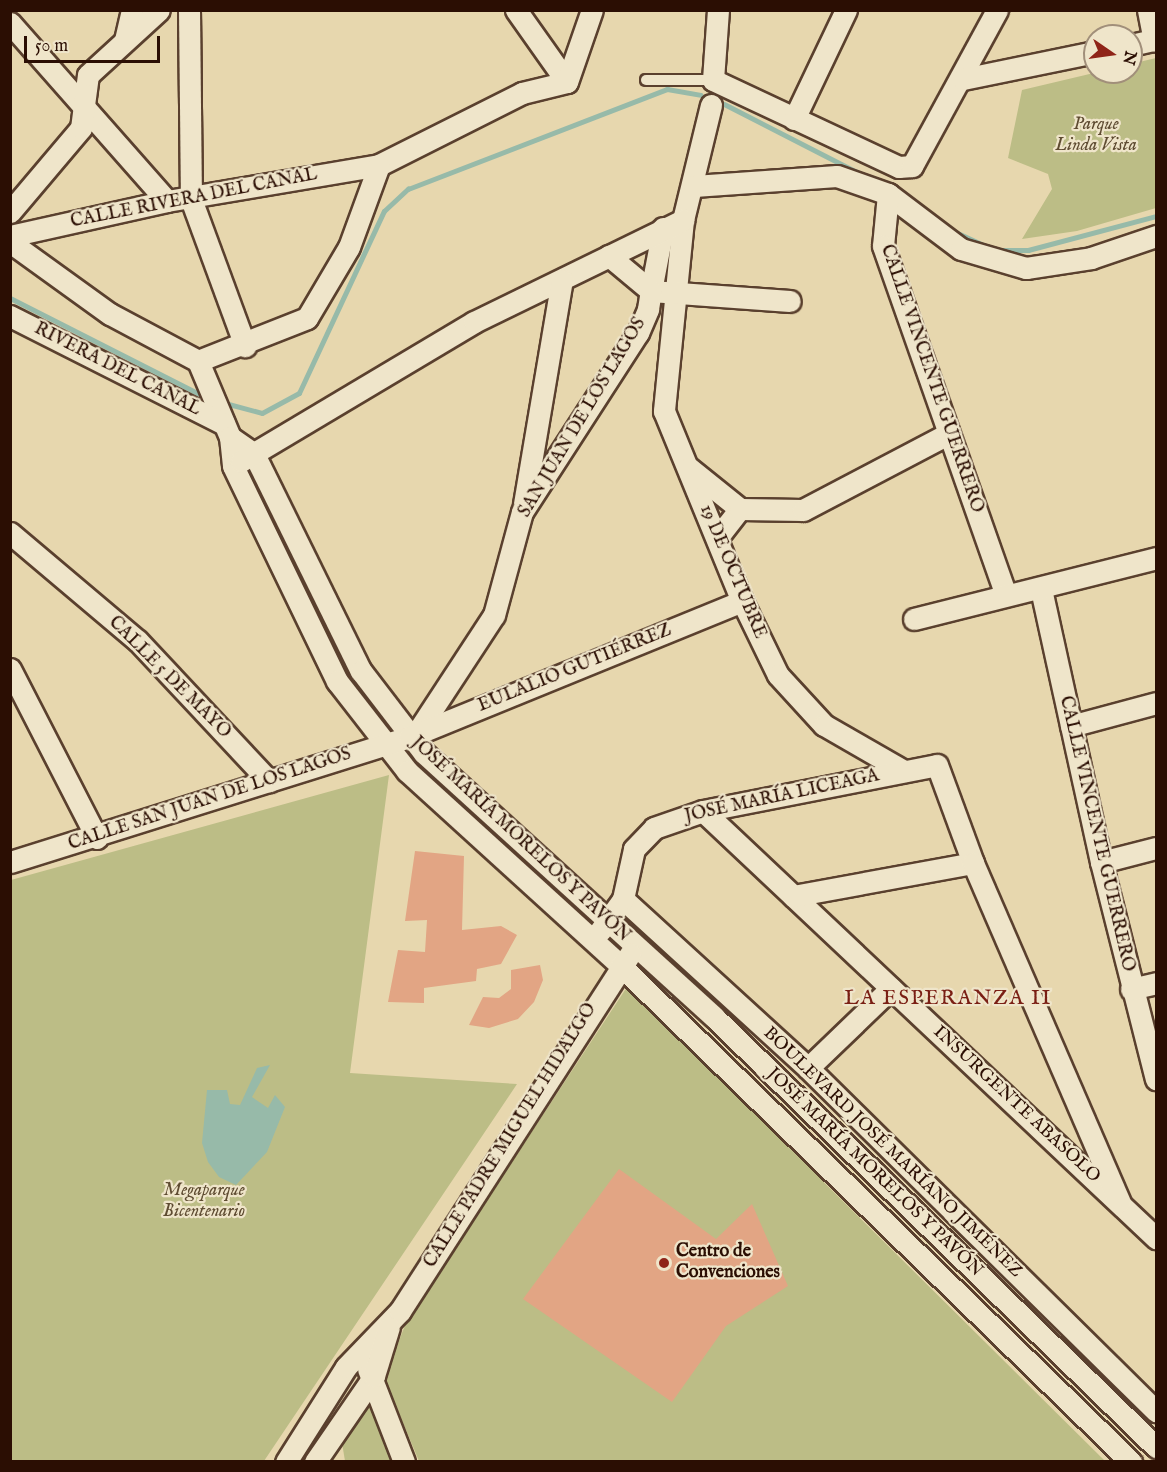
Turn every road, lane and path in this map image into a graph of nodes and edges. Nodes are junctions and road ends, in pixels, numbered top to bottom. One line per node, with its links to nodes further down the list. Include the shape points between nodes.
1 (132, 10): 11 (street)
2 (159, 10): 11 (street)
3 (189, 10): 24 (street)
4 (516, 10): 17 (street)
5 (592, 10): 17 (street)
6 (718, 10): 16 (street)
7 (846, 10): 20 (street)
8 (997, 10): 14 (street)
9 (1148, 10): 12 (street)
10 (10, 23): 19 (street)
11 (125, 40): 19 (street, via 88,75)
12 (1155, 40)
13 (1083, 54): 14 (street)
14 (963, 79): 20 (street, via 912,166 899,167)
15 (646, 80): 16 (lane)
16 (713, 80): 20 (street)
17 (567, 82): 21 (street, CALLE RIVERA DEL CANAL, via 522,93)
18 (711, 105): 22 (street, 19 DE OCTUBRE)
19 (84, 106): 25 (street); 26 (street, via 81,128)
20 (794, 119)
21 (379, 165): 24 (street, CALLE RIVERA DEL CANAL); 38 (street, via 349,247 308,318)
22 (694, 186): 23 (street, via 837,176); 27 (street, 19 DE OCTUBRE)
23 (888, 194): 30 (street, via 962,249 1026,268 1091,258); 41 (street, CALLE VINCENTE GUERRERO, via 883,246)
24 (191, 199): 25 (street, CALLE RIVERA DEL CANAL); 38 (street)
25 (167, 201): 29 (street, CALLE RIVERA DEL CANAL)
26 (10, 212)
27 (683, 220): 28 (street); 36 (street, 19 DE OCTUBRE)
28 (663, 228): 32 (street); 34 (street, SAN JUAN DE LOS LAGOS)
29 (10, 236)
30 (1156, 236)
31 (10, 242): 39 (street, via 110,314)
32 (609, 256): 33 (street); 34 (street)
33 (562, 280): 42 (street, via 474,322); 46 (street)
34 (651, 291): 36 (street); 46 (street, SAN JUAN DE LOS LAGOS, via 638,333)
35 (790, 301): 36 (street)
36 (672, 304): 44 (street, 19 DE OCTUBRE, via 664,411)
37 (10, 316): 40 (street, RIVERA DEL CANAL)
38 (245, 346): 39 (street)
39 (201, 370): 40 (street)
40 (225, 427): 42 (street, JOSÉ MARÍA MORELOS Y PAVÓN); 43 (street, JOSÉ MARÍA MORELOS Y PAVÓN)
41 (948, 434): 45 (street, via 803,510); 51 (street, CALLE VINCENTE GUERRERO)
42 (254, 454): 43 (street); 57 (street, JOSÉ MARÍA MORELOS Y PAVÓN, via 361,671)
43 (233, 466): 58 (street, JOSÉ MARÍA MORELOS Y PAVÓN, via 337,681)
44 (687, 466): 45 (street); 48 (street, 19 DE OCTUBRE)
45 (740, 509): 48 (street)
46 (522, 512): 57 (street, SAN JUAN DE LOS LAGOS, via 494,615)
47 (10, 533): 60 (street, CALLE 5 DE MAYO, via 138,642)
48 (717, 538): 52 (street, 19 DE OCTUBRE)
49 (1156, 558): 50 (street)
50 (1041, 589): 51 (street); 56 (street, CALLE VINCENTE GUERRERO)
51 (1006, 595): 53 (street)
52 (742, 601): 57 (street, EULALIO GUTIÉRREZ); 59 (street, 19 DE OCTUBRE, via 778,675 824,725)
53 (914, 619)
54 (10, 669): 62 (street)
55 (1156, 703): 56 (street)
56 (1071, 726): 65 (street, CALLE VINCENTE GUERRERO)
57 (413, 736): 58 (street, CALLE SAN JUAN DE LOS LAGOS); 69 (street, JOSÉ MARÍA MORELOS Y PAVÓN)
58 (383, 743): 60 (street, CALLE SAN JUAN DE LOS LAGOS); 70 (street, JOSÉ MARÍA MORELOS Y PAVÓN, via 406,771)
59 (904, 771): 61 (street, JOSÉ MARÍA LICEAGA); 66 (street, JOSÉ MARÍA LICEAGA, via 937,765)
60 (269, 781): 62 (street, CALLE SAN JUAN DE LOS LAGOS)
61 (703, 811): 67 (street, INSURGENTE ABASOLO); 68 (street, JOSÉ MARÍA LICEAGA, via 654,828 634,849)
62 (97, 838): 64 (street, CALLE SAN JUAN DE LOS LAGOS)
63 (1156, 848): 65 (street)
64 (10, 862)
65 (1101, 862): 75 (street, CALLE VINCENTE GUERRERO)
66 (973, 864): 67 (street); 78 (street)
67 (793, 896): 74 (street, INSURGENTE ABASOLO)
68 (623, 899): 69 (street, JOSÉ MARÍA LICEAGA); 76 (street, BOULEVARD JOSÉ MARÍANO JIMÉNEZ)
69 (608, 921): 70 (street, JOSÉ MARÍA LICEAGA); 71 (street, JOSÉ MARÍA MORELOS Y PAVÓN)
70 (591, 942): 72 (street, JOSÉ MARÍA MORELOS Y PAVÓN)
71 (636, 947): 72 (street, CALLE PADRE MIGUEL HIDALGO); 85 (street, JOSÉ MARÍA MORELOS Y PAVÓN)
72 (620, 965): 80 (street, CALLE PADRE MIGUEL HIDALGO); 90 (street, JOSÉ MARÍA MORELOS Y PAVÓN)
73 (1156, 983): 75 (street)
74 (891, 988): 76 (street); 78 (street, INSURGENTE ABASOLO)
75 (1131, 989): 77 (street, CALLE VINCENTE GUERRERO)
76 (808, 1068): 83 (street, BOULEVARD JOSÉ MARÍANO JIMÉNEZ)
77 (1156, 1078)
78 (1120, 1202): 79 (street)
79 (1156, 1238)
80 (389, 1327): 81 (street, CALLE PADRE MIGUEL HIDALGO); 82 (street, CALLE PADRE MIGUEL HIDALGO)
81 (357, 1354): 82 (street); 86 (street, CALLE PADRE MIGUEL HIDALGO)
82 (374, 1376): 84 (street, CALLE PADRE MIGUEL HIDALGO); 89 (street)
83 (1156, 1411)
84 (332, 1436): 87 (street, CALLE PADRE MIGUEL HIDALGO); 88 (street)
85 (1156, 1447)
86 (286, 1461)
87 (315, 1461)
88 (336, 1461)
89 (404, 1461)
90 (1131, 1461)

